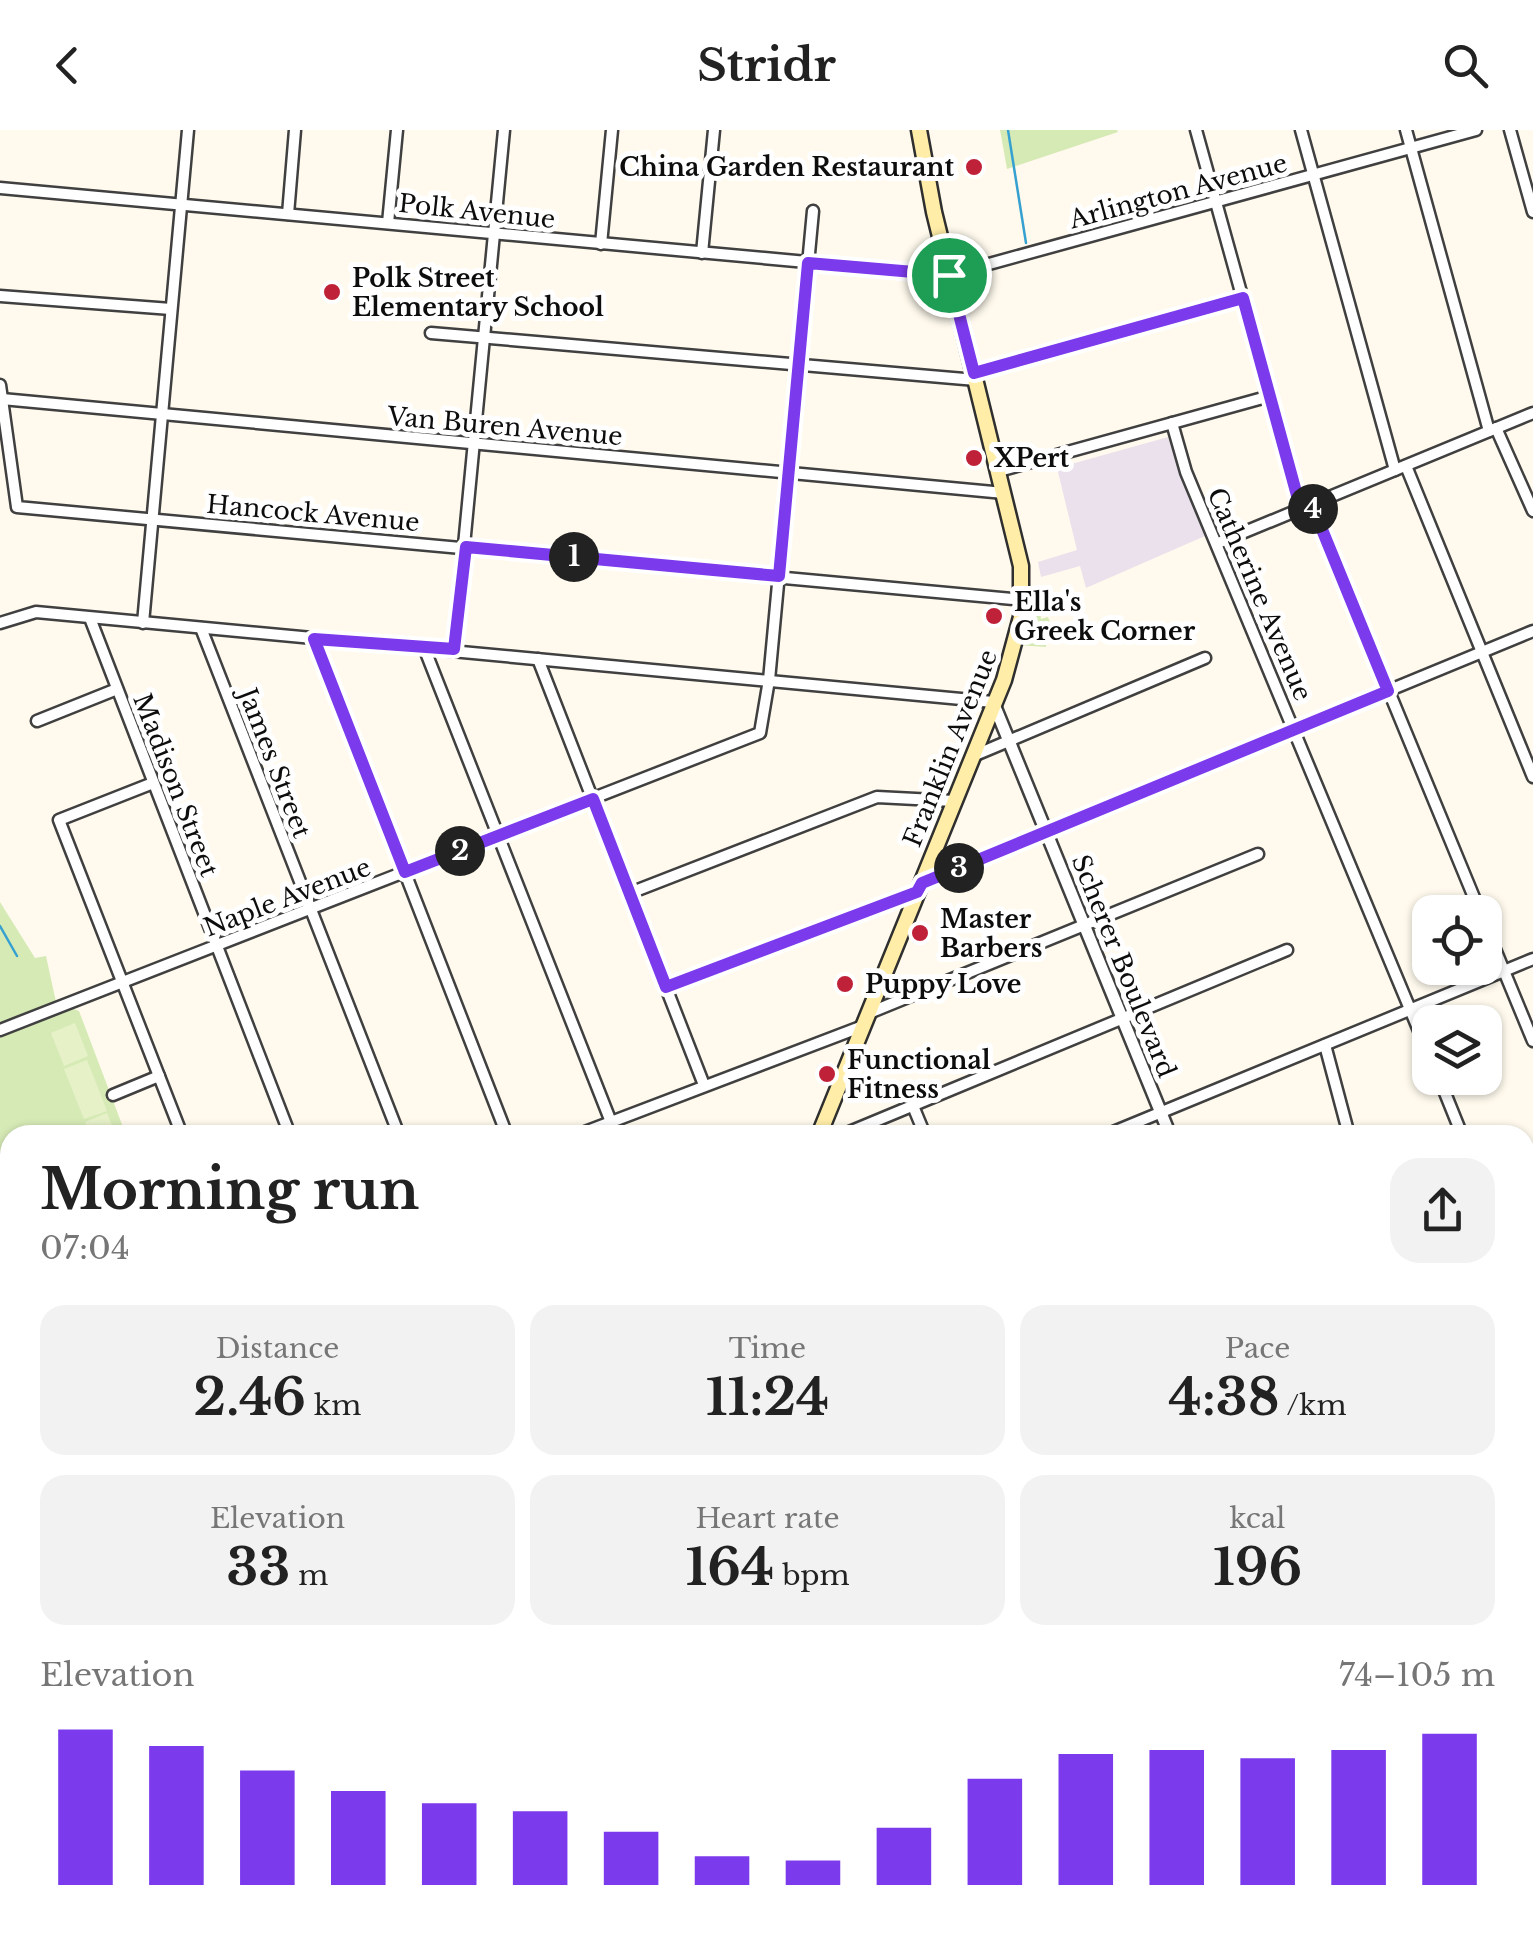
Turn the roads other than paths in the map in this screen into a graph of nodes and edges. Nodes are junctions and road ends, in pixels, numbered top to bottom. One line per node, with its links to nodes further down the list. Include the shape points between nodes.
1 (188, 130): 17 (street)
2 (295, 130): 20 (street)
3 (397, 130): 21 (street)
4 (504, 130): 22 (street)
5 (612, 130): 23 (street)
6 (714, 130): 24 (street)
7 (919, 130): 26 (main road, Franklin Avenue)
8 (1196, 130): 16 (street)
9 (1301, 130): 14 (street)
10 (1406, 130): 13 (street)
11 (1476, 130): 13 (street, Arlington Avenue)
12 (1510, 130): 19 (street)
13 (1411, 148): 14 (street, Arlington Avenue); 40 (street)
14 (1313, 175): 16 (street, Arlington Avenue); 42 (street)
15 (0, 188): 17 (street, Polk Avenue)
16 (1216, 202): 26 (street, Arlington Avenue); 28 (street)
17 (180, 204): 20 (street, Polk Avenue); 29 (street)
18 (813, 212): 25 (street)
19 (1533, 212)
20 (288, 214): 21 (street, Polk Avenue)
21 (388, 223): 22 (street, Polk Avenue)
22 (494, 233): 23 (street, Polk Avenue); 31 (street)
23 (601, 244): 24 (street, Polk Avenue)
24 (702, 253): 25 (street, Polk Avenue)
25 (808, 263): 26 (street, Polk Avenue); 32 (street)
26 (949, 275): 33 (main road, Franklin Avenue)
27 (0, 296): 29 (street)
28 (1243, 298): 33 (street); 35 (street)
29 (171, 309): 38 (street)
30 (430, 334): 31 (street)
31 (484, 338): 32 (street); 41 (street)
32 (798, 367): 33 (street); 44 (street)
33 (975, 377): 43 (main road, Franklin Avenue)
34 (0, 385): 36 (street)
35 (1270, 396): 39 (street); 46 (street)
36 (2, 398): 38 (street, Van Buren Avenue); 48 (street, Hancock Avenue, via 17,507)
37 (1533, 413): 40 (street)
38 (162, 414): 41 (street, Van Buren Avenue); 48 (street)
39 (1172, 423): 43 (street); 49 (street, Catherine Avenue)
40 (1493, 430): 42 (street); 47 (street)
41 (475, 443): 44 (street, Van Buren Avenue); 50 (street)
42 (1400, 468): 46 (street); 61 (street)
43 (998, 471): 45 (main road, Franklin Avenue)
44 (789, 472): 45 (street, Van Buren Avenue); 51 (street)
45 (1004, 493): 52 (main road, Franklin Avenue)
46 (1306, 507): 49 (street); 66 (street)
47 (1533, 511)
48 (152, 518): 50 (street, Hancock Avenue); 55 (street)
49 (1218, 543): 69 (street, Catherine Avenue)
50 (466, 547): 51 (street, Hancock Avenue); 59 (street)
51 (779, 576): 52 (street, Hancock Avenue); 64 (street)
52 (1023, 600): 67 (main road, Franklin Avenue, via 1015,646)
53 (90, 618): 54 (street, via 36,612); 55 (street); 65 (street, Madison Street)
54 (0, 623)
55 (142, 623): 56 (street)
56 (201, 628): 58 (street); 83 (street, James Street)
57 (1533, 631): 61 (street)
58 (314, 639): 60 (street); 79 (street)
59 (454, 649): 60 (street); 63 (street)
60 (425, 650): 77 (street)
61 (1482, 652): 66 (street); 72 (street)
62 (1205, 658): 70 (street)
63 (538, 660): 64 (street); 74 (street)
64 (769, 680): 67 (street); 74 (street, Naple Avenue, via 762,728 755,735)
65 (117, 689): 68 (street); 73 (street, Madison Street)
66 (1388, 691): 69 (street); 82 (street)
67 (993, 702): 70 (street, Scherer Boulevard); 71 (main road, Franklin Avenue)
68 (38, 721)
69 (1295, 730): 76 (street); 92 (street, Catherine Avenue)
70 (1008, 742): 71 (street); 76 (street, Scherer Boulevard)
71 (972, 756): 75 (main road, Franklin Avenue)
72 (1533, 777)
73 (154, 783): 85 (street, Madison Street); 90 (street, via 58,820)
74 (593, 799): 77 (street, Naple Avenue); 81 (street)
75 (954, 801): 80 (main road, Franklin Avenue); 81 (street, via 877,797)
76 (1045, 833): 80 (street); 84 (street, Scherer Boulevard)
77 (499, 836): 79 (street, Naple Avenue); 105 (street)
78 (1258, 854): 84 (street)
79 (405, 872): 83 (street, Naple Avenue); 109 (street)
80 (919, 888): 91 (street); 95 (main road, Franklin Avenue)
81 (630, 892): 91 (street)
82 (1473, 895)
83 (310, 909): 85 (street, Naple Avenue); 108 (street, James Street)
84 (1084, 926): 94 (street, Scherer Boulevard); 95 (street)
85 (217, 946): 90 (street, Naple Avenue); 107 (street, Madison Street)
86 (1287, 950): 94 (street)
87 (1533, 959): 89 (street)
88 (1502, 966): 89 (street)
89 (1504, 971): 92 (street); 97 (street)
90 (122, 982): 96 (street, Naple Avenue); 99 (street)
91 (666, 987): 100 (street)
92 (1410, 1009): 93 (street, Catherine Avenue); 98 (street)
93 (1412, 1014)
94 (1122, 1019): 103 (street); 104 (street, Scherer Boulevard)
95 (865, 1020): 100 (street); 111 (main road, Franklin Avenue)
96 (0, 1030)
97 (1533, 1041)
98 (1325, 1045): 104 (street); 116 (street)
99 (160, 1076): 101 (street); 106 (street)
100 (704, 1086): 105 (street)
101 (113, 1095)
102 (1445, 1095): 117 (street)
103 (913, 1106): 112 (street); 113 (street)
104 (1160, 1112): 114 (street); 115 (street, Scherer Boulevard)
105 (611, 1122): 110 (street)
106 (178, 1125)
107 (286, 1125)
108 (395, 1125)
109 (503, 1125)
110 (603, 1125)
111 (823, 1125)
112 (866, 1125)
113 (920, 1125)
114 (1129, 1125)
115 (1166, 1125)
116 (1346, 1125)
117 (1458, 1125)

